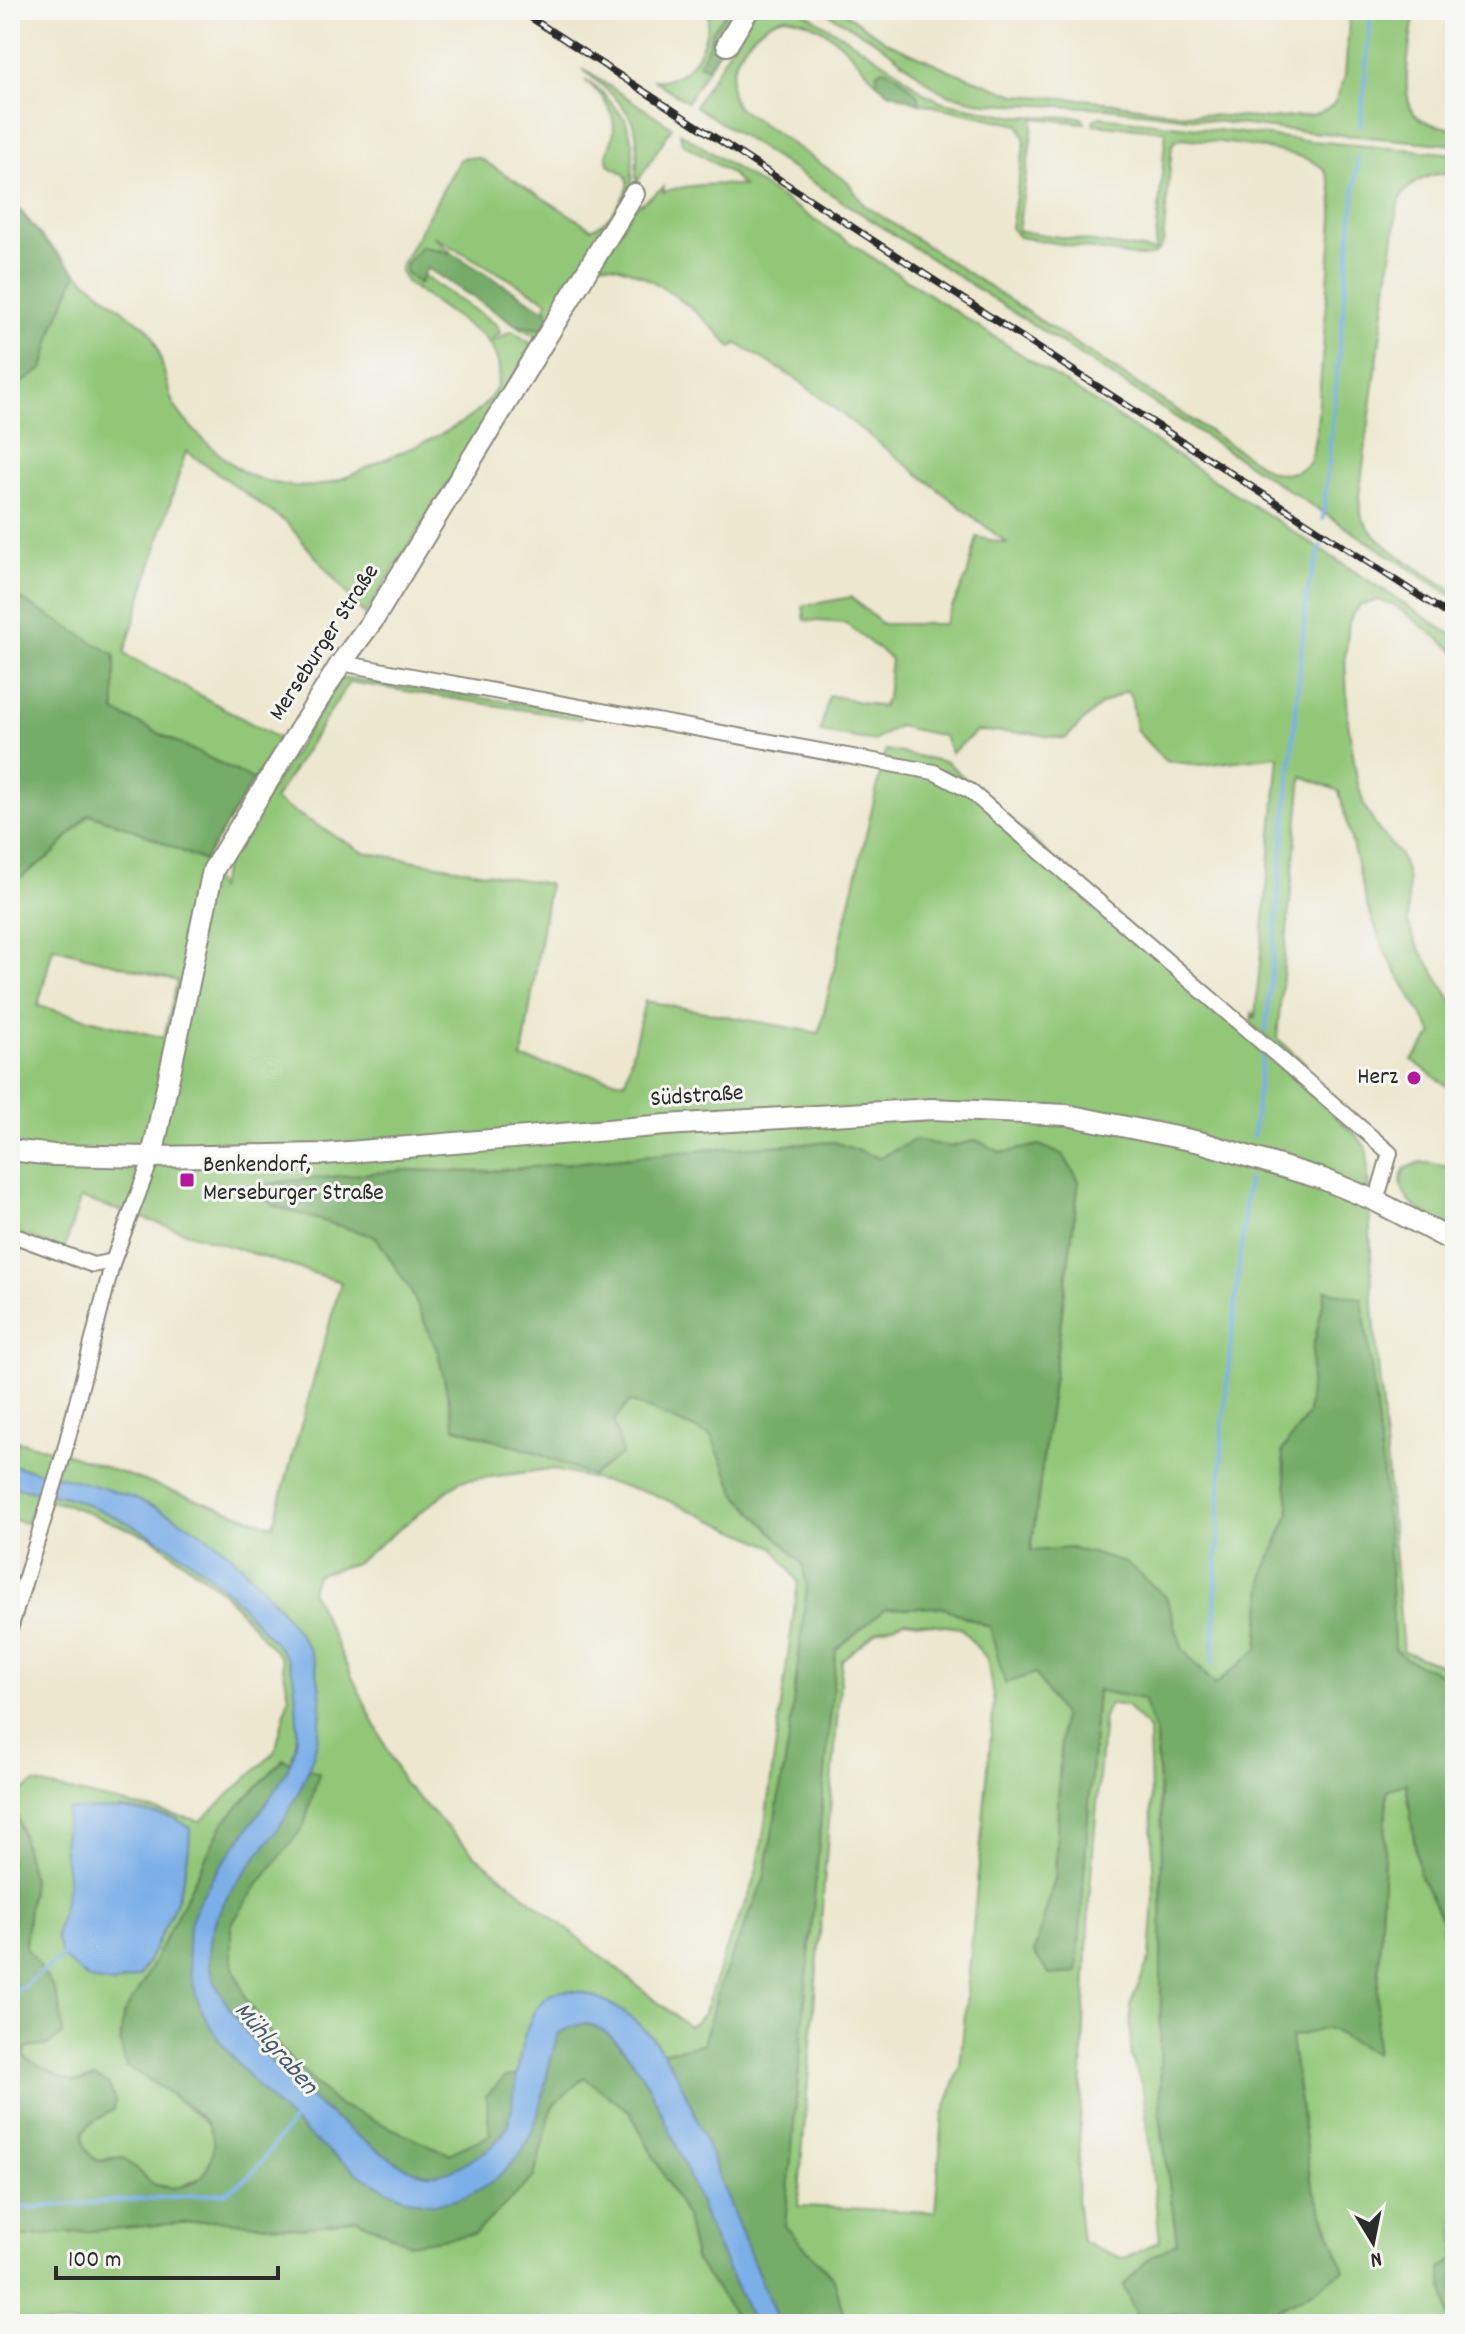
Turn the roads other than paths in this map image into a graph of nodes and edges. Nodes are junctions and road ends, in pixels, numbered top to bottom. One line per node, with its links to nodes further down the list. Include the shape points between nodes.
1 (748, 10): 2 (main road)
2 (727, 45)
3 (634, 194): 4 (main road, Merseburger Straße, via 373,620)
4 (341, 663): 6 (main road, Merseburger Straße, via 213,870); 7 (street, via 934,772 970,791 1390,1153)
5 (10, 1150): 6 (main road, Südstraße)
6 (152, 1157): 7 (main road, Südstraße, via 325,1154 932,1109 1067,1115 1200,1142 1323,1179); 10 (street)
7 (1376, 1201): 9 (main road, Südstraße)
8 (10, 1234): 10 (street, via 93,1265)
9 (1455, 1242)
10 (113, 1261): 11 (street, via 64,1453)
11 (10, 1629)

